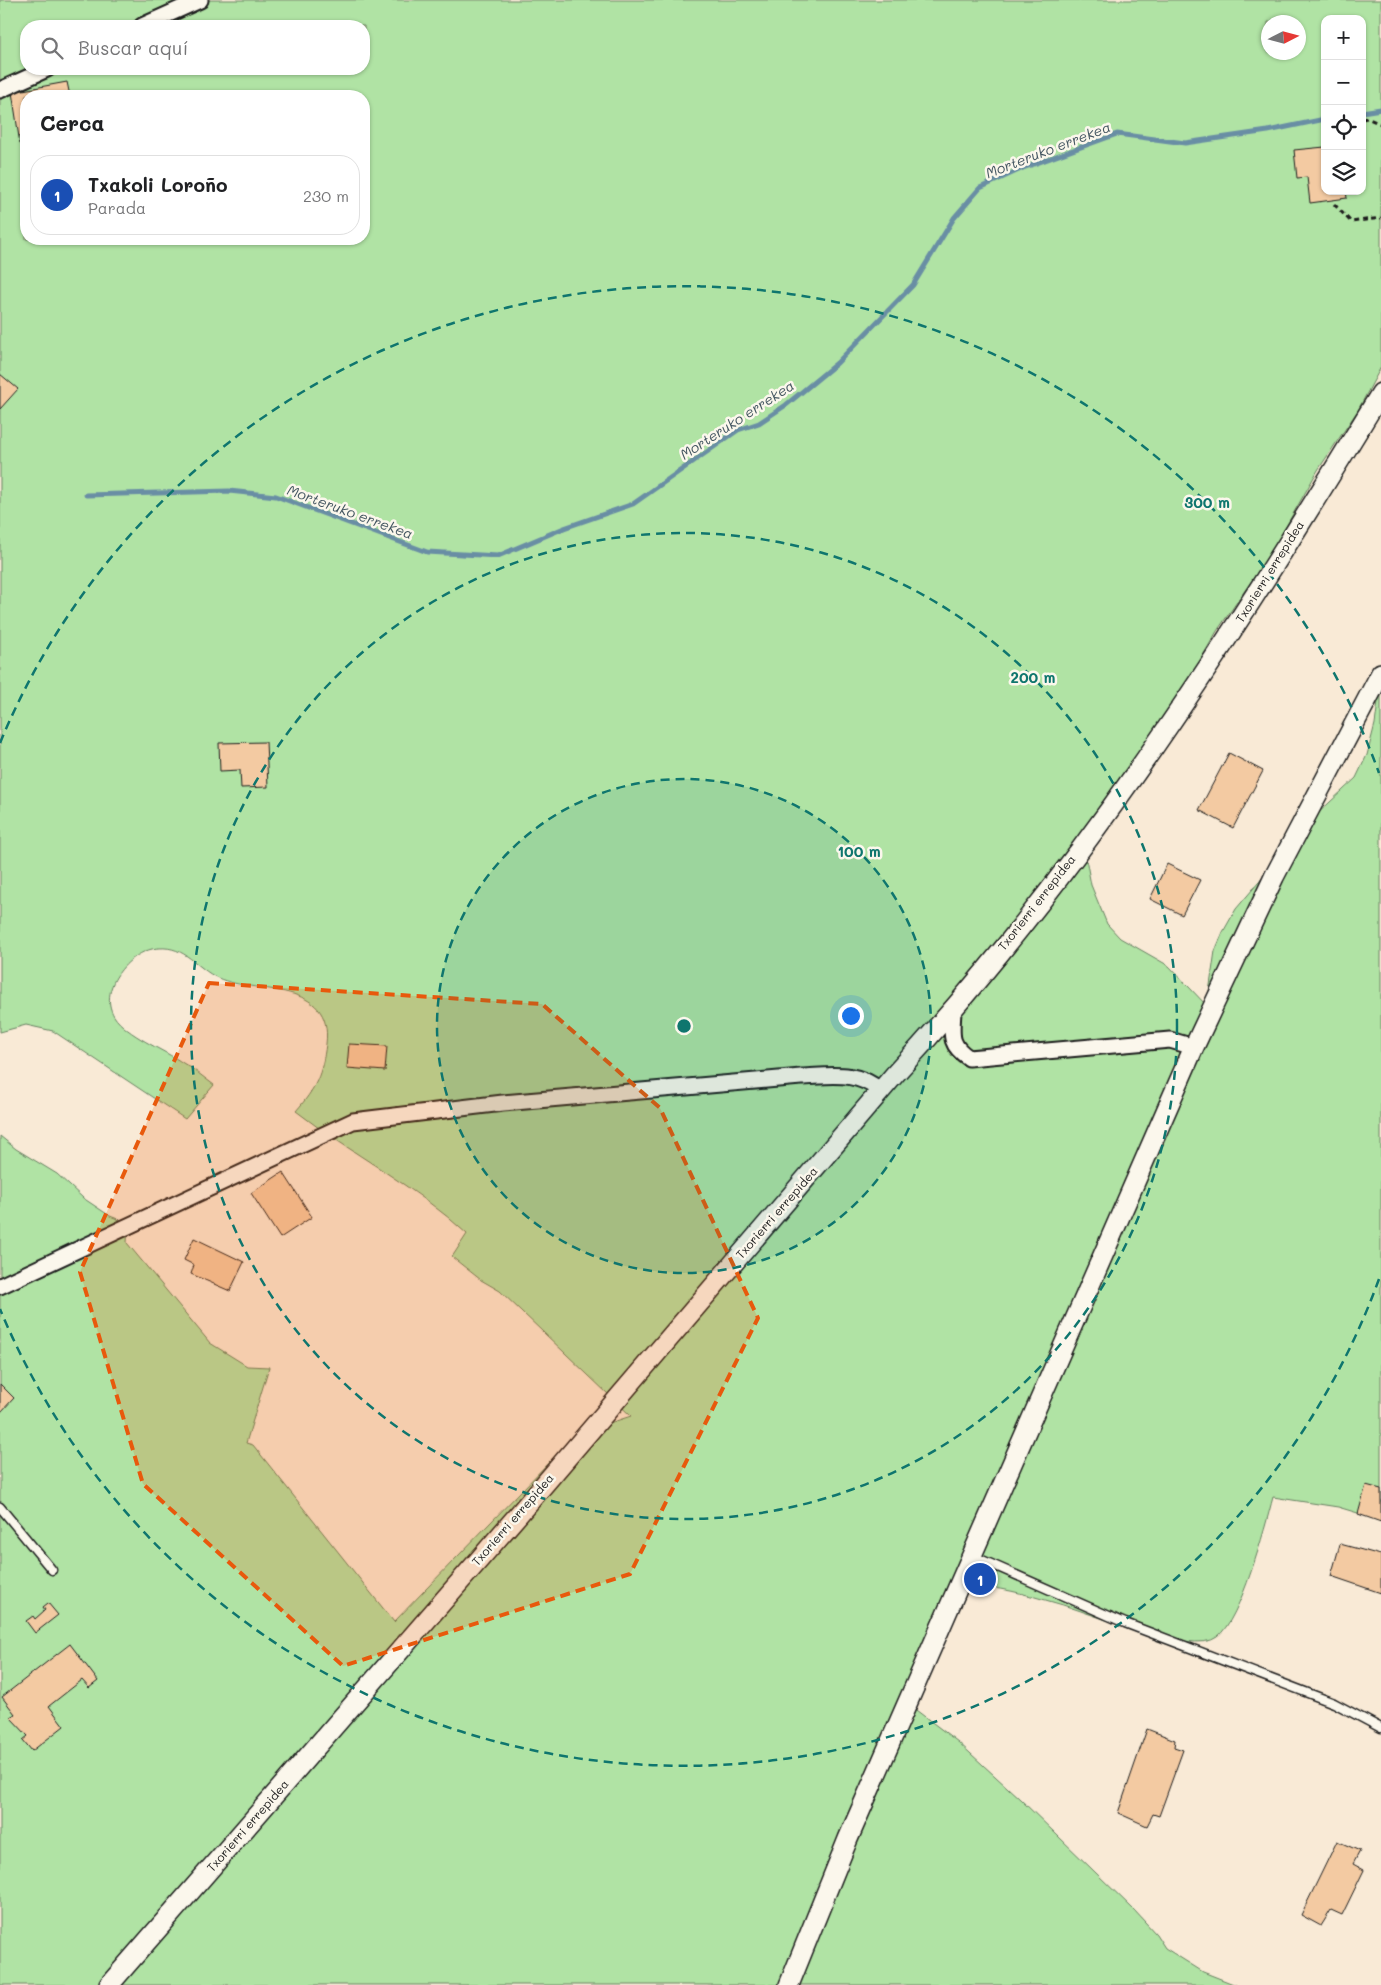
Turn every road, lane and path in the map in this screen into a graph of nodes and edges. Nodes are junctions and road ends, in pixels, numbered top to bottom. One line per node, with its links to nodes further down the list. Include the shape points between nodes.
1 (200, 0): 2 (street)
2 (155, 20)
3 (34, 75): 4 (street)
4 (0, 90)
5 (1366, 118): 6 (path)
6 (1381, 124)
7 (1334, 204): 8 (path, via 1351,222)
8 (1381, 218)
9 (1381, 393): 11 (street, Txorierri errepidea, via 1207,672 1047,891)
10 (1381, 673): 12 (street, via 1274,878)
11 (953, 1011): 12 (street, via 952,1038 956,1050 969,1058 1170,1040); 13 (street, Txorierri errepidea)
12 (1194, 1047): 16 (street)
13 (881, 1091): 14 (street, via 869,1081 843,1075 801,1077 503,1103 353,1121); 19 (street, Txorierri errepidea, via 518,1516)
14 (0, 1286)
15 (0, 1507): 17 (lane)
16 (971, 1555): 18 (lane, via 1125,1623 1334,1703); 20 (street, via 848,1839)
17 (52, 1570)
18 (1381, 1728)
19 (109, 1985)
20 (789, 1985)

